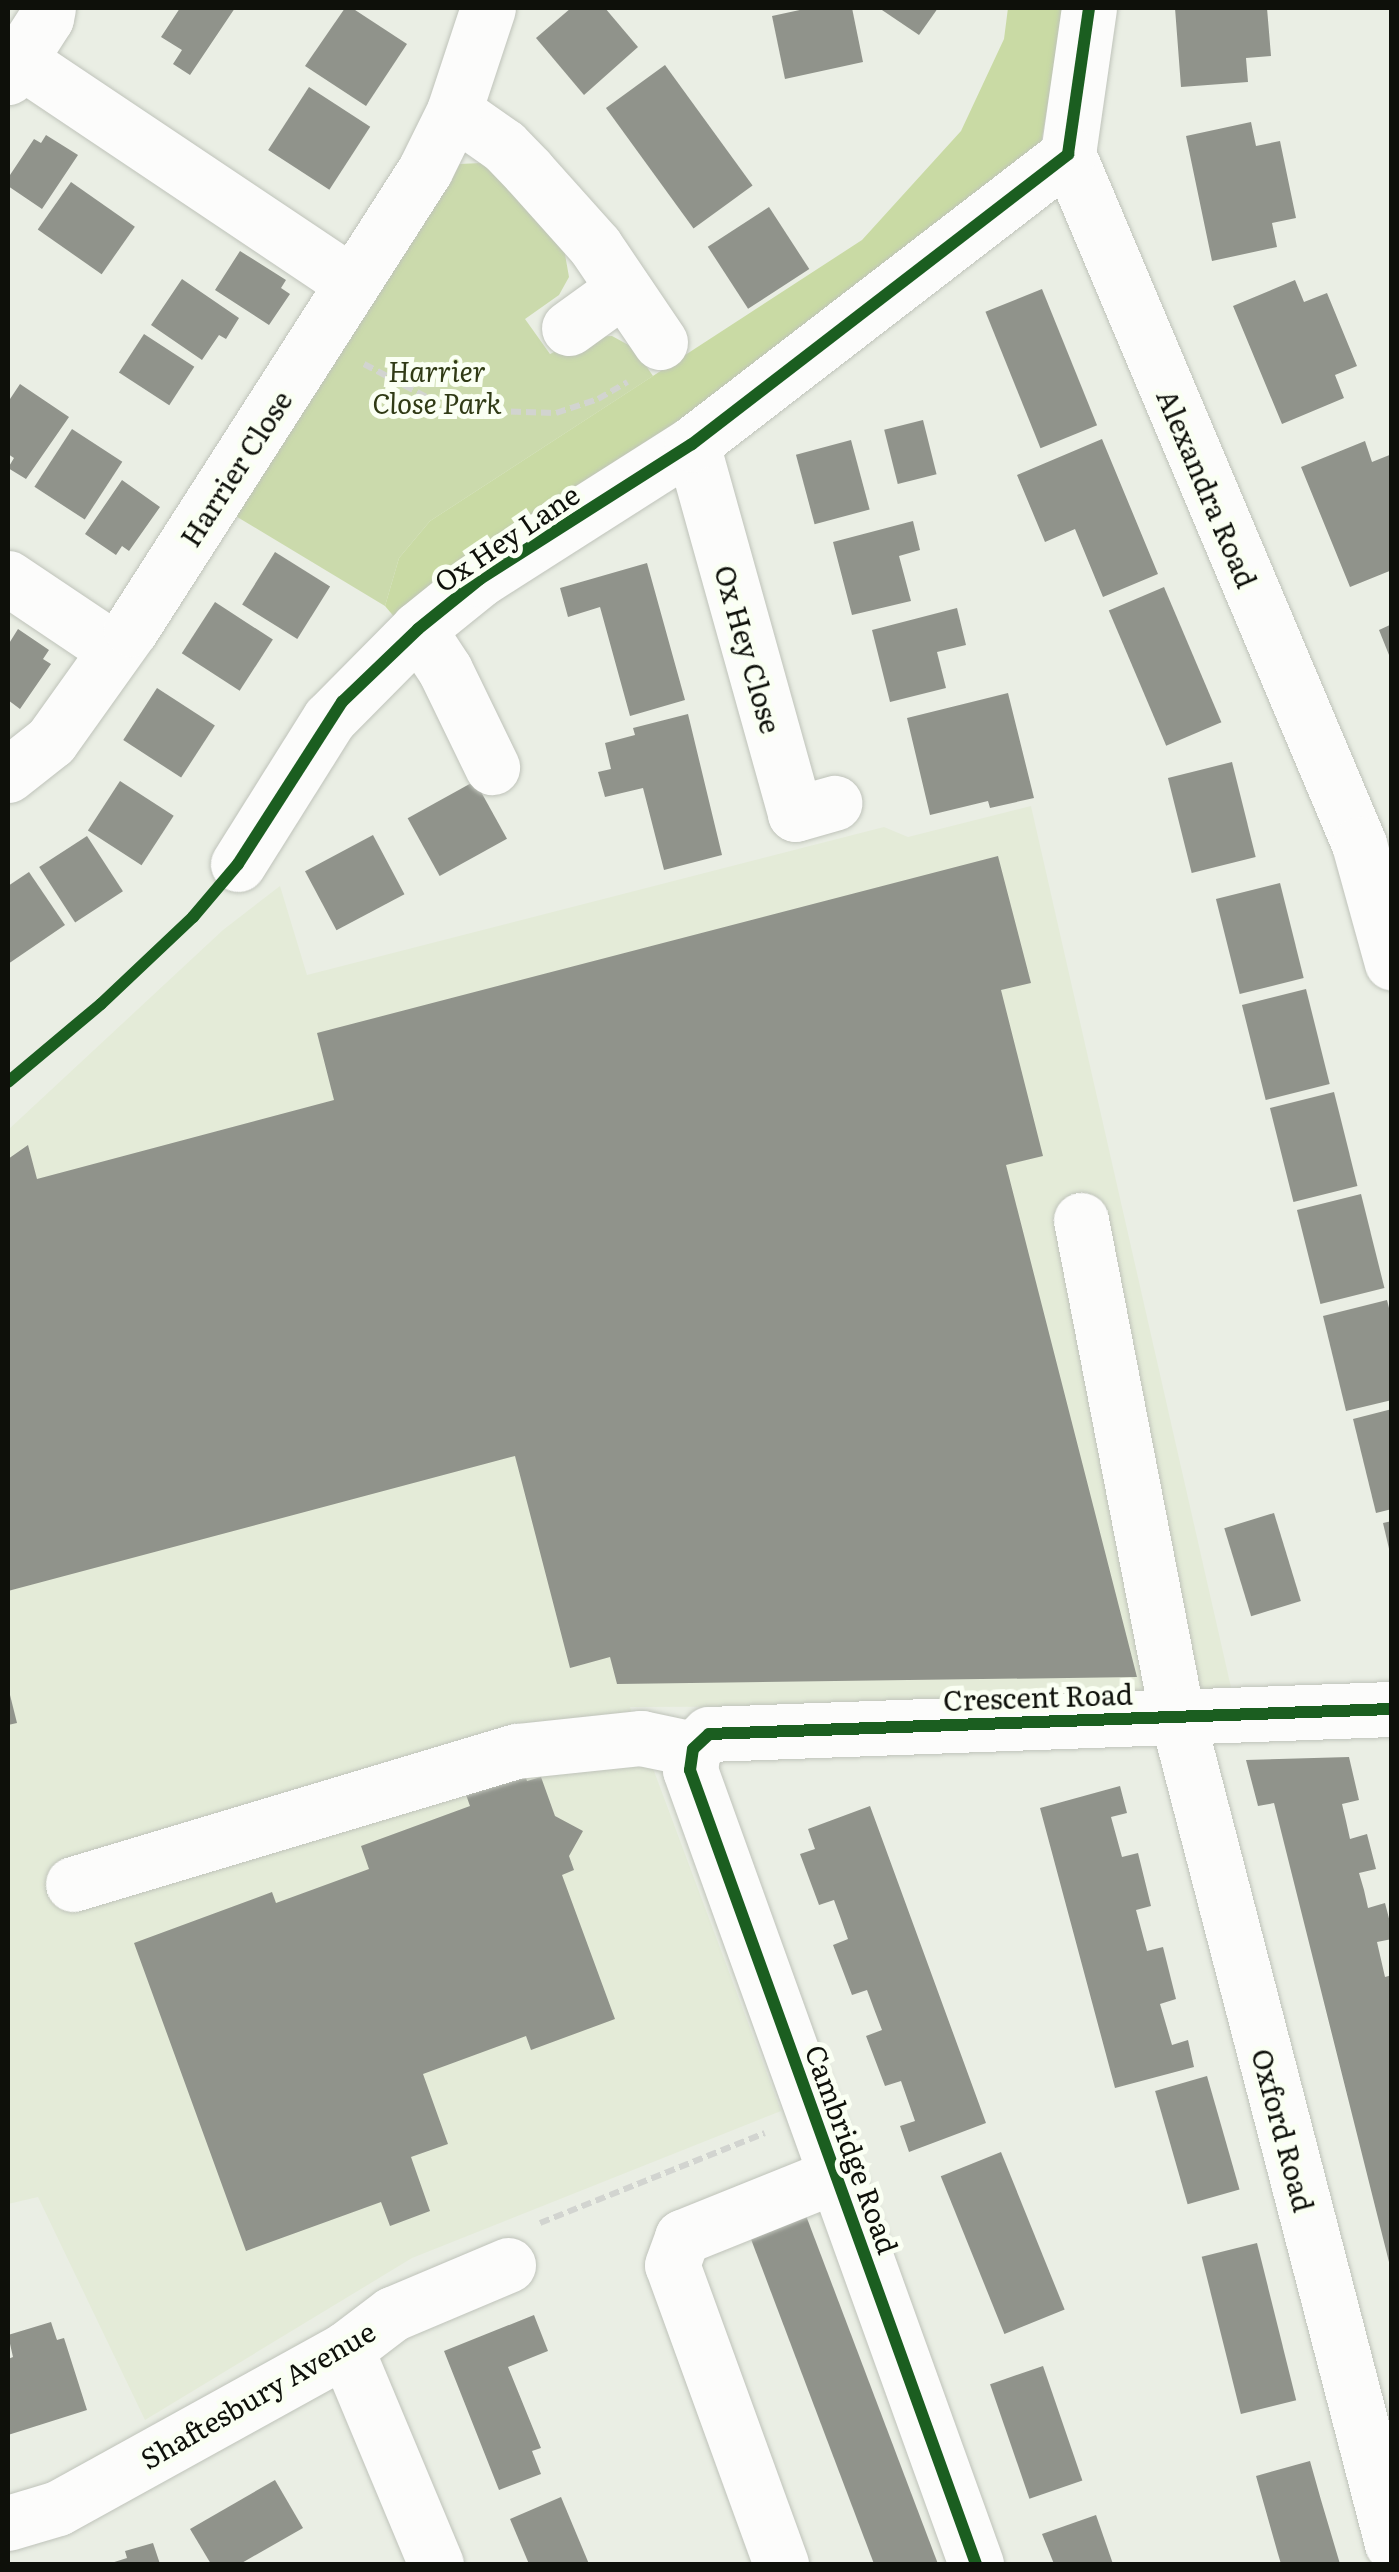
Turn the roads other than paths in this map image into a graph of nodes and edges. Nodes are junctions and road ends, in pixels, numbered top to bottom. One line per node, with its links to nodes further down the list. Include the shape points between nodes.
1 (488, 8): 4 (street, Harrier Close)
2 (1089, 8): 5 (street)
3 (30, 41): 6 (street)
4 (454, 111): 6 (street, Harrier Close, via 425,170); 7 (street, via 528,170)
5 (1068, 154): 10 (street, Ox Hey Lane); 18 (street, Alexandra Road, via 1359,844)
6 (352, 283): 13 (street, Harrier Close)
7 (623, 288): 8 (street); 9 (street)
8 (569, 328)
9 (660, 342)
10 (692, 444): 12 (street, Ox Hey Lane, via 480,580); 16 (street, Ox Hey Close, via 794,814)
11 (8, 578): 13 (street)
12 (418, 629): 14 (street); 17 (street, Ox Hey Lane, via 342,702)
13 (114, 650): 15 (street, Harrier Close, via 51,742)
14 (492, 767)
15 (8, 775)
16 (834, 803)
17 (238, 864)
18 (1392, 963)
19 (1081, 1220): 20 (street, Oxford Road)
20 (1176, 1716): 21 (street, Crescent Road); 22 (street, Crescent Road, via 708,1734); 28 (street, Oxford Road)
21 (1390, 1716)
22 (693, 1749): 23 (street, via 641,1738 517,1751); 24 (street, Cambridge Road, via 690,1770)
23 (73, 1884)
24 (836, 2175): 30 (street, via 682,2237 672,2265); 31 (street, Cambridge Road)
25 (508, 2265): 26 (street, Shaftesbury Avenue, via 392,2314)
26 (346, 2349): 27 (street, Shaftesbury Avenue, via 58,2508); 29 (street)
27 (8, 2522)
28 (1392, 2544)
29 (436, 2564)
30 (780, 2564)
31 (976, 2564)

